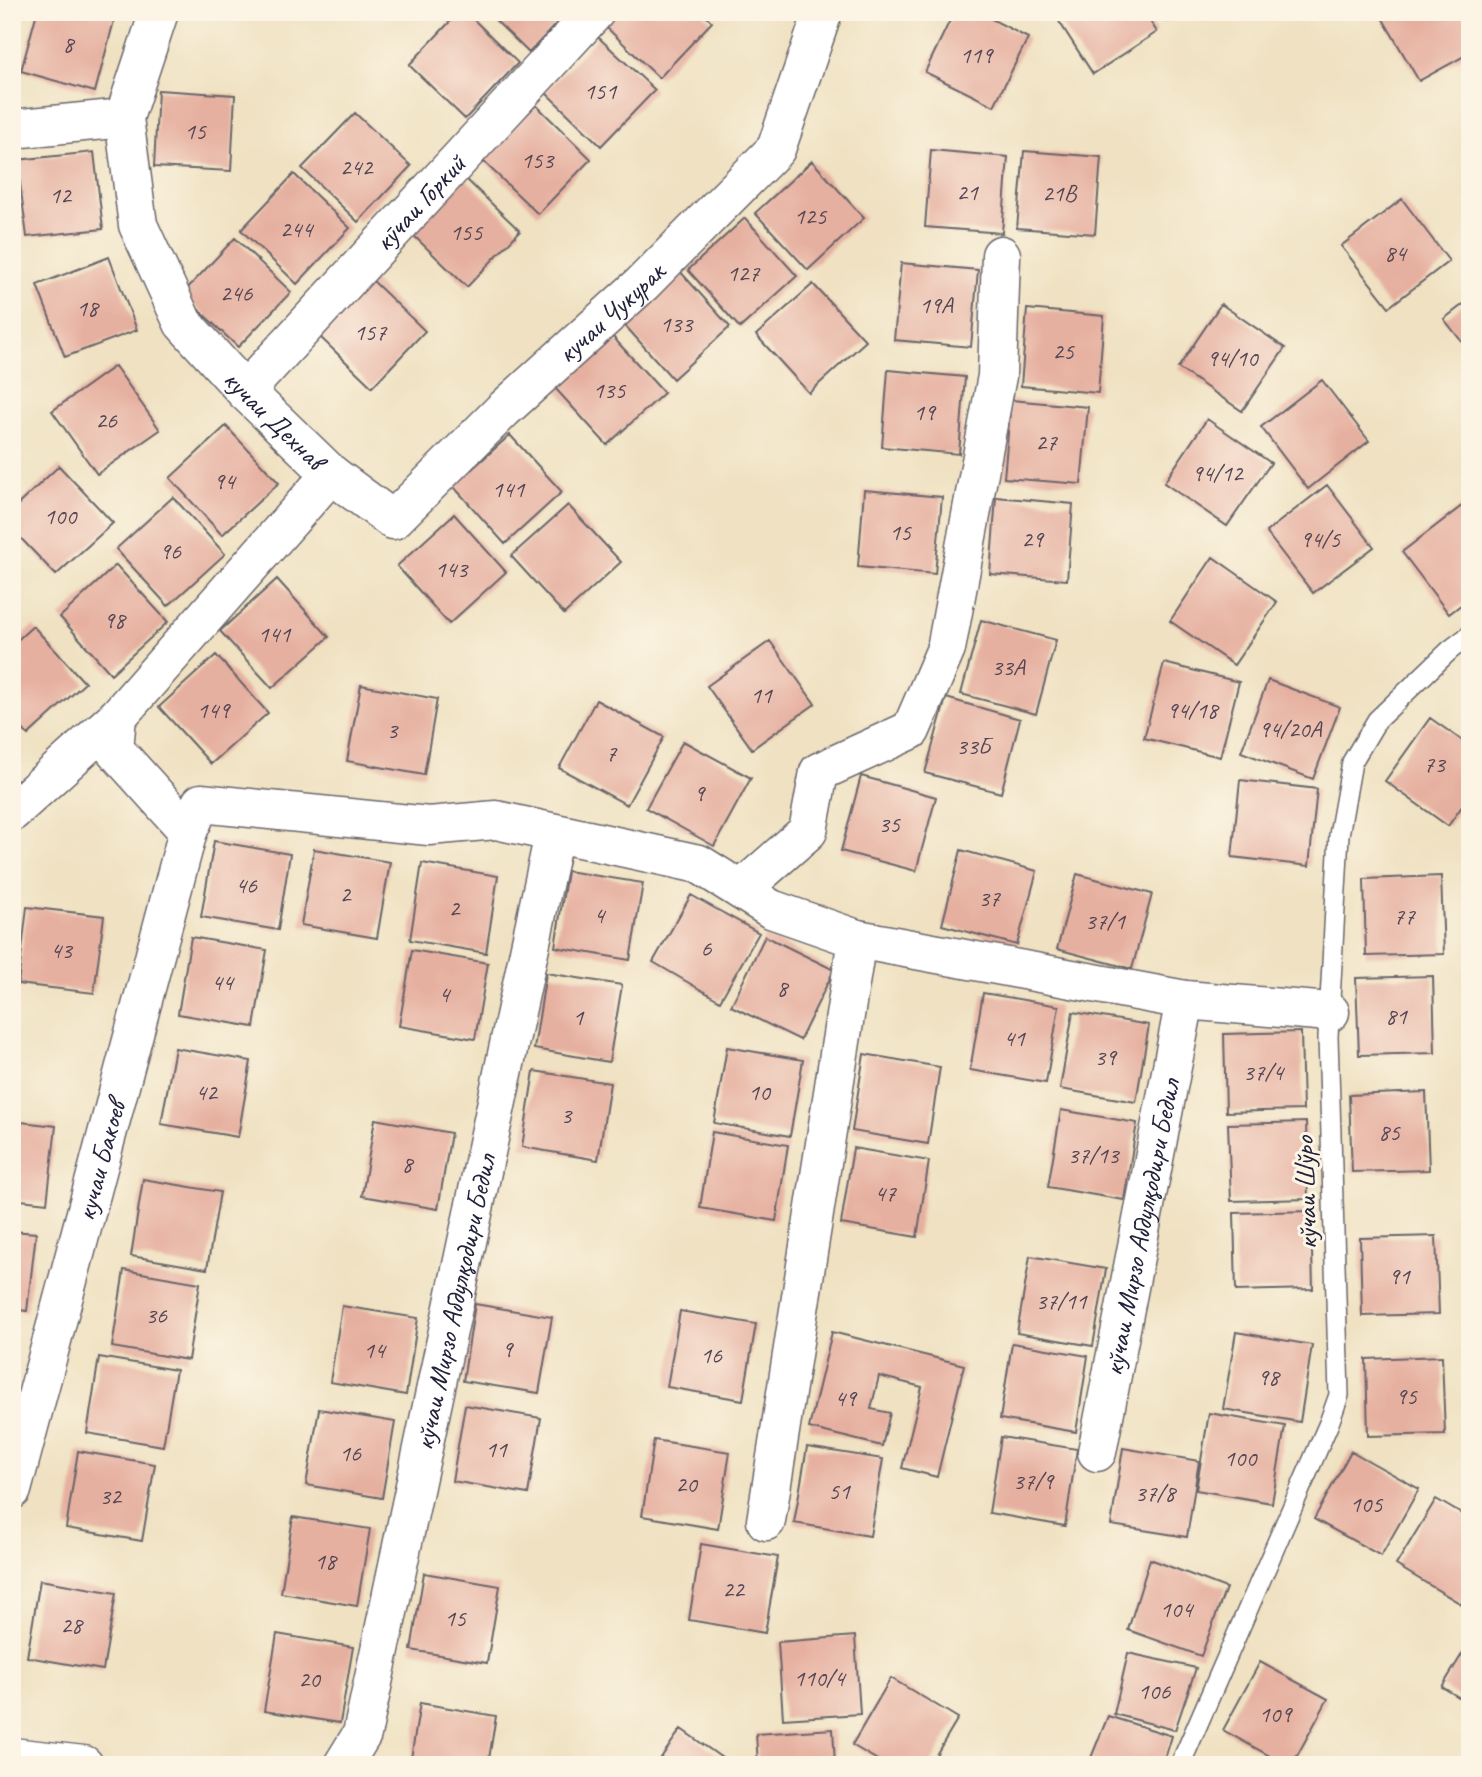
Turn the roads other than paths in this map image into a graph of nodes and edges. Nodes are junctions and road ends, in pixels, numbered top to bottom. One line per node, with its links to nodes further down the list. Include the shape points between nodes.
1 (159, 12): 4 (street, кучаи Дехнав)
2 (594, 12): 7 (street, кӯчаи Горкий)
3 (823, 12): 8 (street, кучаи Чукурак, via 776,149 642,284 503,410 393,520)
4 (124, 118): 5 (street); 7 (street, кучаи Дехнав, via 138,225 183,323)
5 (12, 129)
6 (1001, 255): 14 (street, via 997,376 946,649 911,730 819,772 808,831)
7 (245, 391): 8 (street, кучаи Дехнав)
8 (331, 474): 10 (street, кучаи Дехнав)
9 (1470, 635): 17 (lane, кўчаи Шўро, via 1377,720 1352,762 1339,835)
10 (117, 717): 11 (street, кучаи Дехнав); 12 (street, via 114,749)
11 (12, 812)
12 (188, 831): 13 (street, via 201,803 429,826 496,820); 19 (street, кучаи Бакоев)
13 (554, 834): 14 (street, via 699,864); 23 (street, кўчаи Мирзо Абдулқодири Бедил, via 362,1734)
14 (741, 890): 15 (street, via 771,909)
15 (857, 939): 16 (street); 20 (street)
16 (1185, 1000): 17 (street); 18 (street, кўчаи Мирзо Абдулқодири Бедил)
17 (1330, 1012): 24 (lane, кўчаи Шўро, via 1339,1395)
18 (1097, 1452)
19 (12, 1490)
20 (766, 1521)
21 (12, 1757): 22 (street)
22 (84, 1765)
23 (344, 1765)
24 (1180, 1765)

